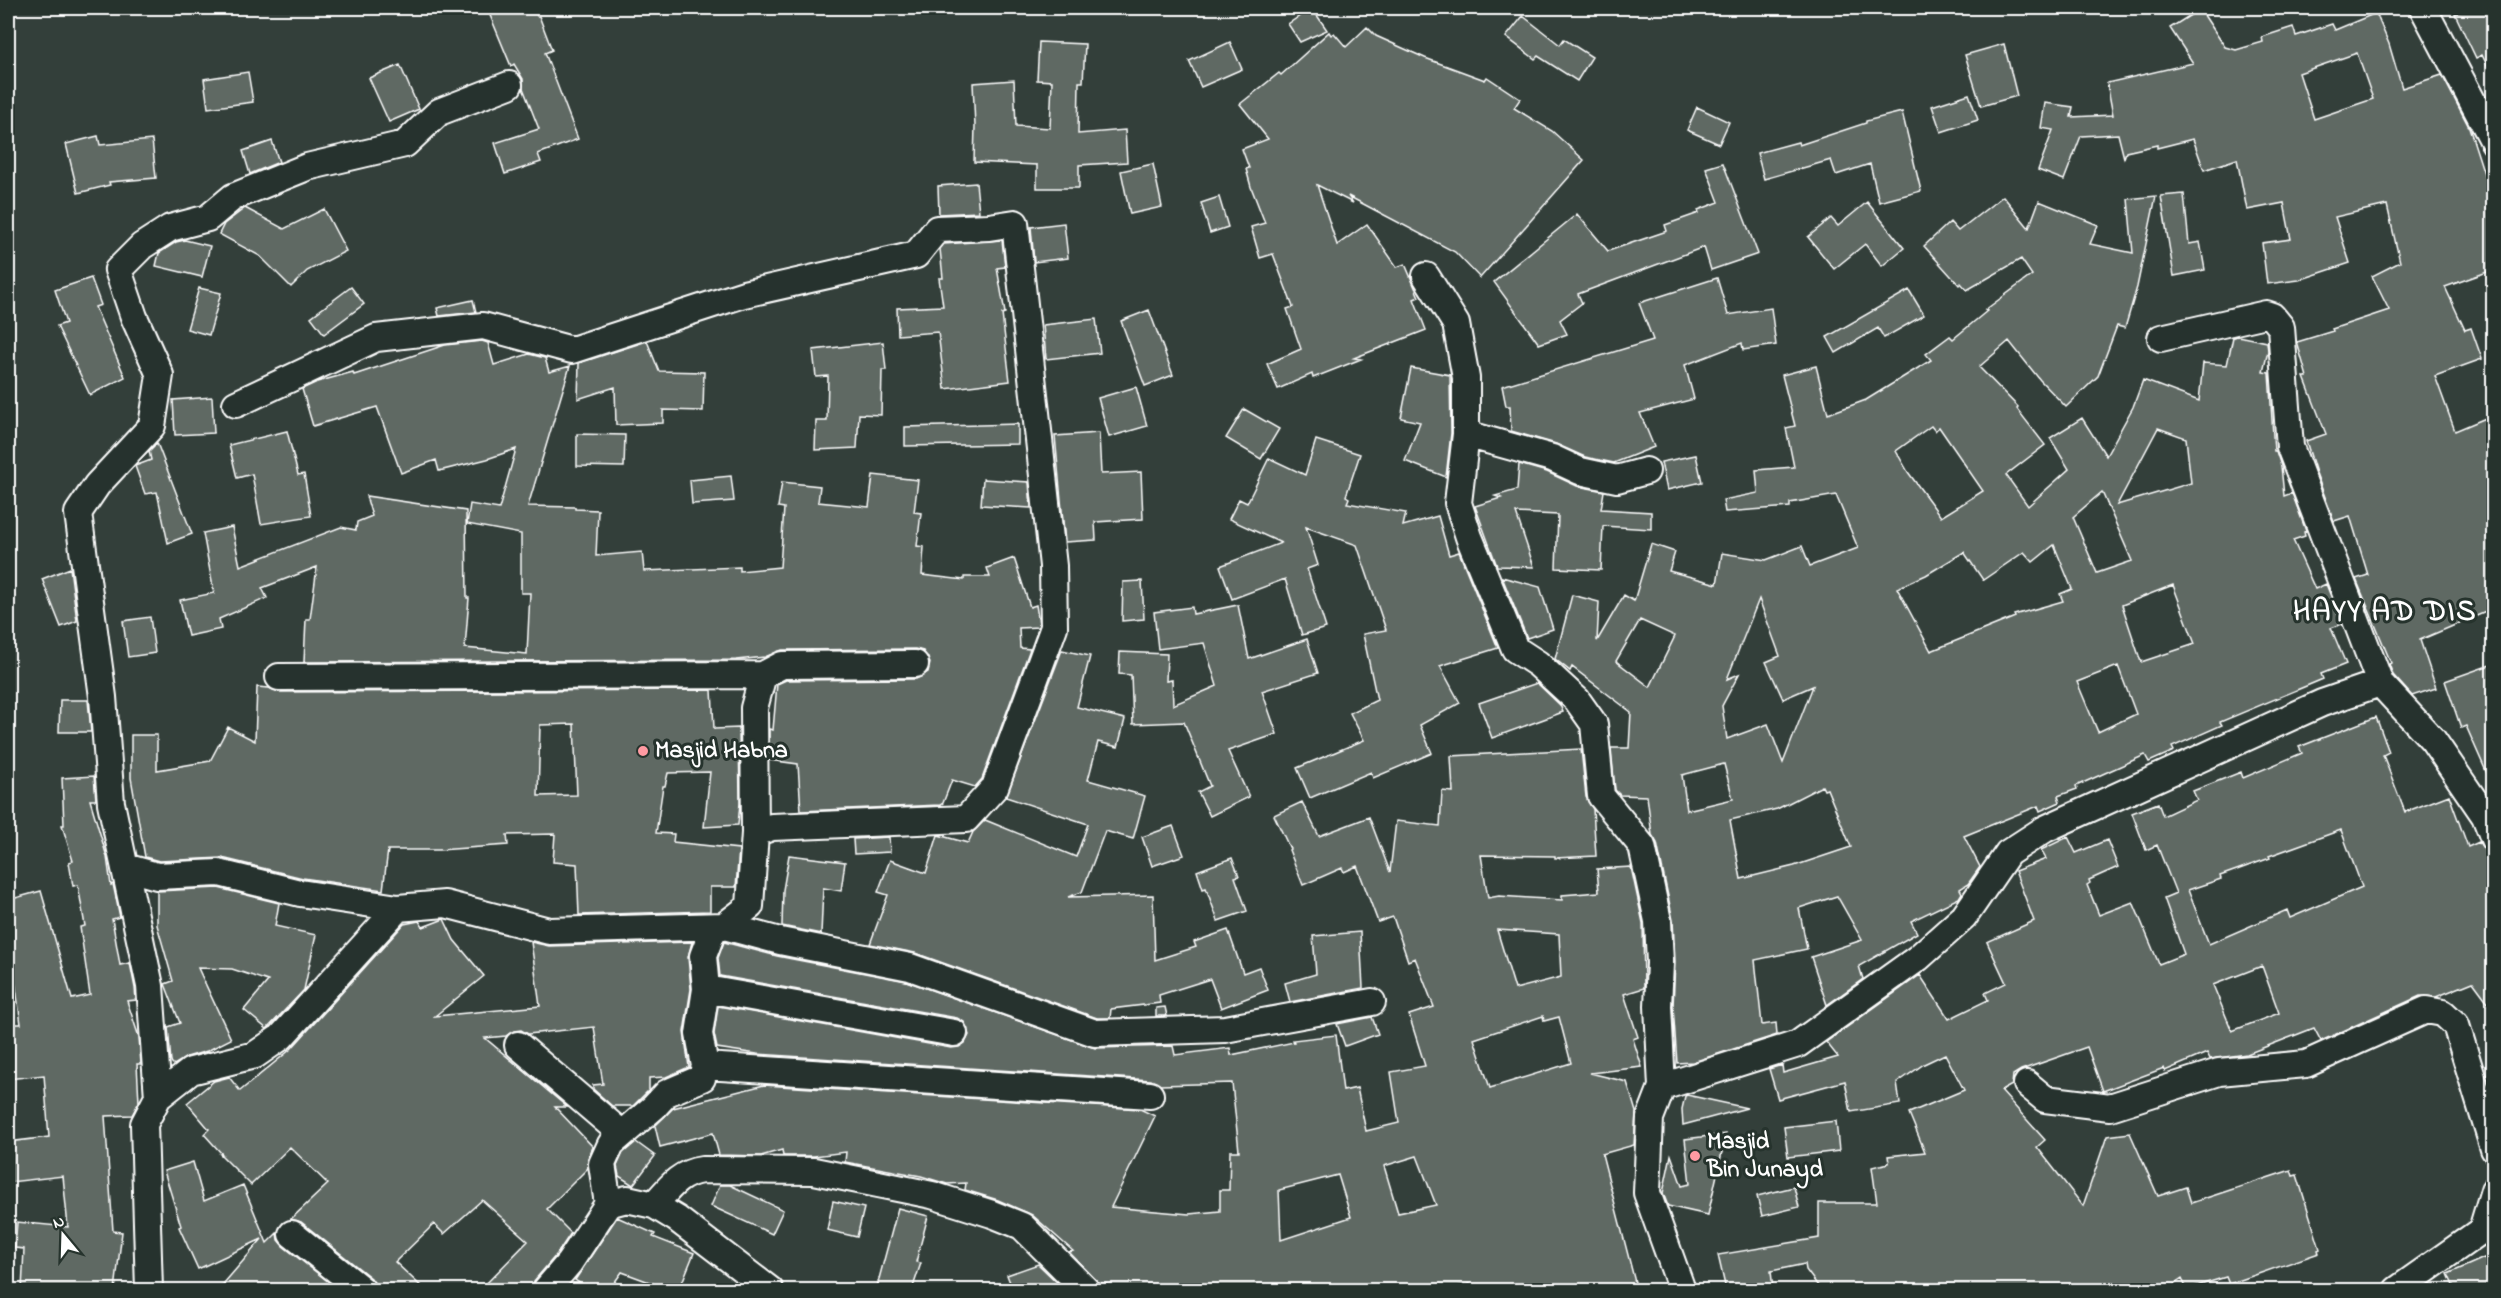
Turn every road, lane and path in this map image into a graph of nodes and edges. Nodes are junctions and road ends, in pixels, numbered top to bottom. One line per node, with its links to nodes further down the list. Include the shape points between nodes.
1 (2423, 8): 3 (street)
2 (509, 85): 15 (street, via 439,112 405,144 307,167 233,197 208,218 170,228 142,246 117,270 160,375 152,426 97,485 78,513 103,697 111,803)
3 (2493, 142)
4 (1426, 276): 7 (street, via 1456,324 1467,378)
5 (2161, 338): 12 (street, via 2266,314 2281,327 2290,447)
6 (236, 404): 13 (street, via 376,338 483,326 572,350 744,294 916,255 937,229 1015,223 1053,566 1054,627 995,787 966,819 772,827)
7 (1466, 434): 8 (street, via 1617,479); 24 (street, via 1458,503 1468,537 1515,649 1538,664 1577,700 1594,724 1601,796 1642,846 1658,921)
8 (1646, 471)
9 (915, 664): 10 (street, via 782,665)
10 (763, 675): 11 (street); 13 (street, via 754,708)
11 (279, 677)
12 (2380, 683): 14 (street, via 2433,740 2485,816); 24 (street, via 2322,703 2044,830 2008,853 1964,917 1918,958 1798,1044)
13 (755, 833): 17 (street, via 750,906)
14 (2493, 839)
15 (125, 867): 16 (street, via 157,876 219,873 300,893); 26 (street, via 150,986)
16 (398, 908): 17 (street, via 445,904 549,930); 26 (street, via 281,1037 255,1055 191,1071)
17 (719, 926): 18 (street, via 703,956); 19 (street, via 910,967 1095,1033 1225,1029)
18 (706, 989): 20 (street); 22 (street, via 699,1034)
19 (1372, 1002)
20 (954, 1033)
21 (518, 1046): 27 (street)
22 (705, 1066): 25 (street); 27 (street, via 702,1078 667,1093)
23 (2027, 1084): 28 (street, via 2044,1099 2110,1107 2218,1072 2306,1064 2427,1010 2443,1013 2456,1025)
24 (1662, 1088): 38 (street, via 1650,1118 1647,1193)
25 (1150, 1095)
26 (158, 1097): 33 (street, via 144,1124)
27 (622, 1134): 30 (street, via 611,1144 602,1164)
28 (2493, 1149)
29 (2493, 1190): 39 (street, via 2482,1230)
30 (608, 1204): 31 (street, via 627,1199); 35 (street)
31 (654, 1205): 36 (street); 37 (street, via 680,1176 690,1171 825,1173 932,1195 1022,1226)
32 (292, 1234): 34 (street)
33 (149, 1290)
34 (362, 1290)
35 (546, 1290)
36 (770, 1290)
37 (1086, 1290)
38 (1682, 1290)
39 (2397, 1290)

